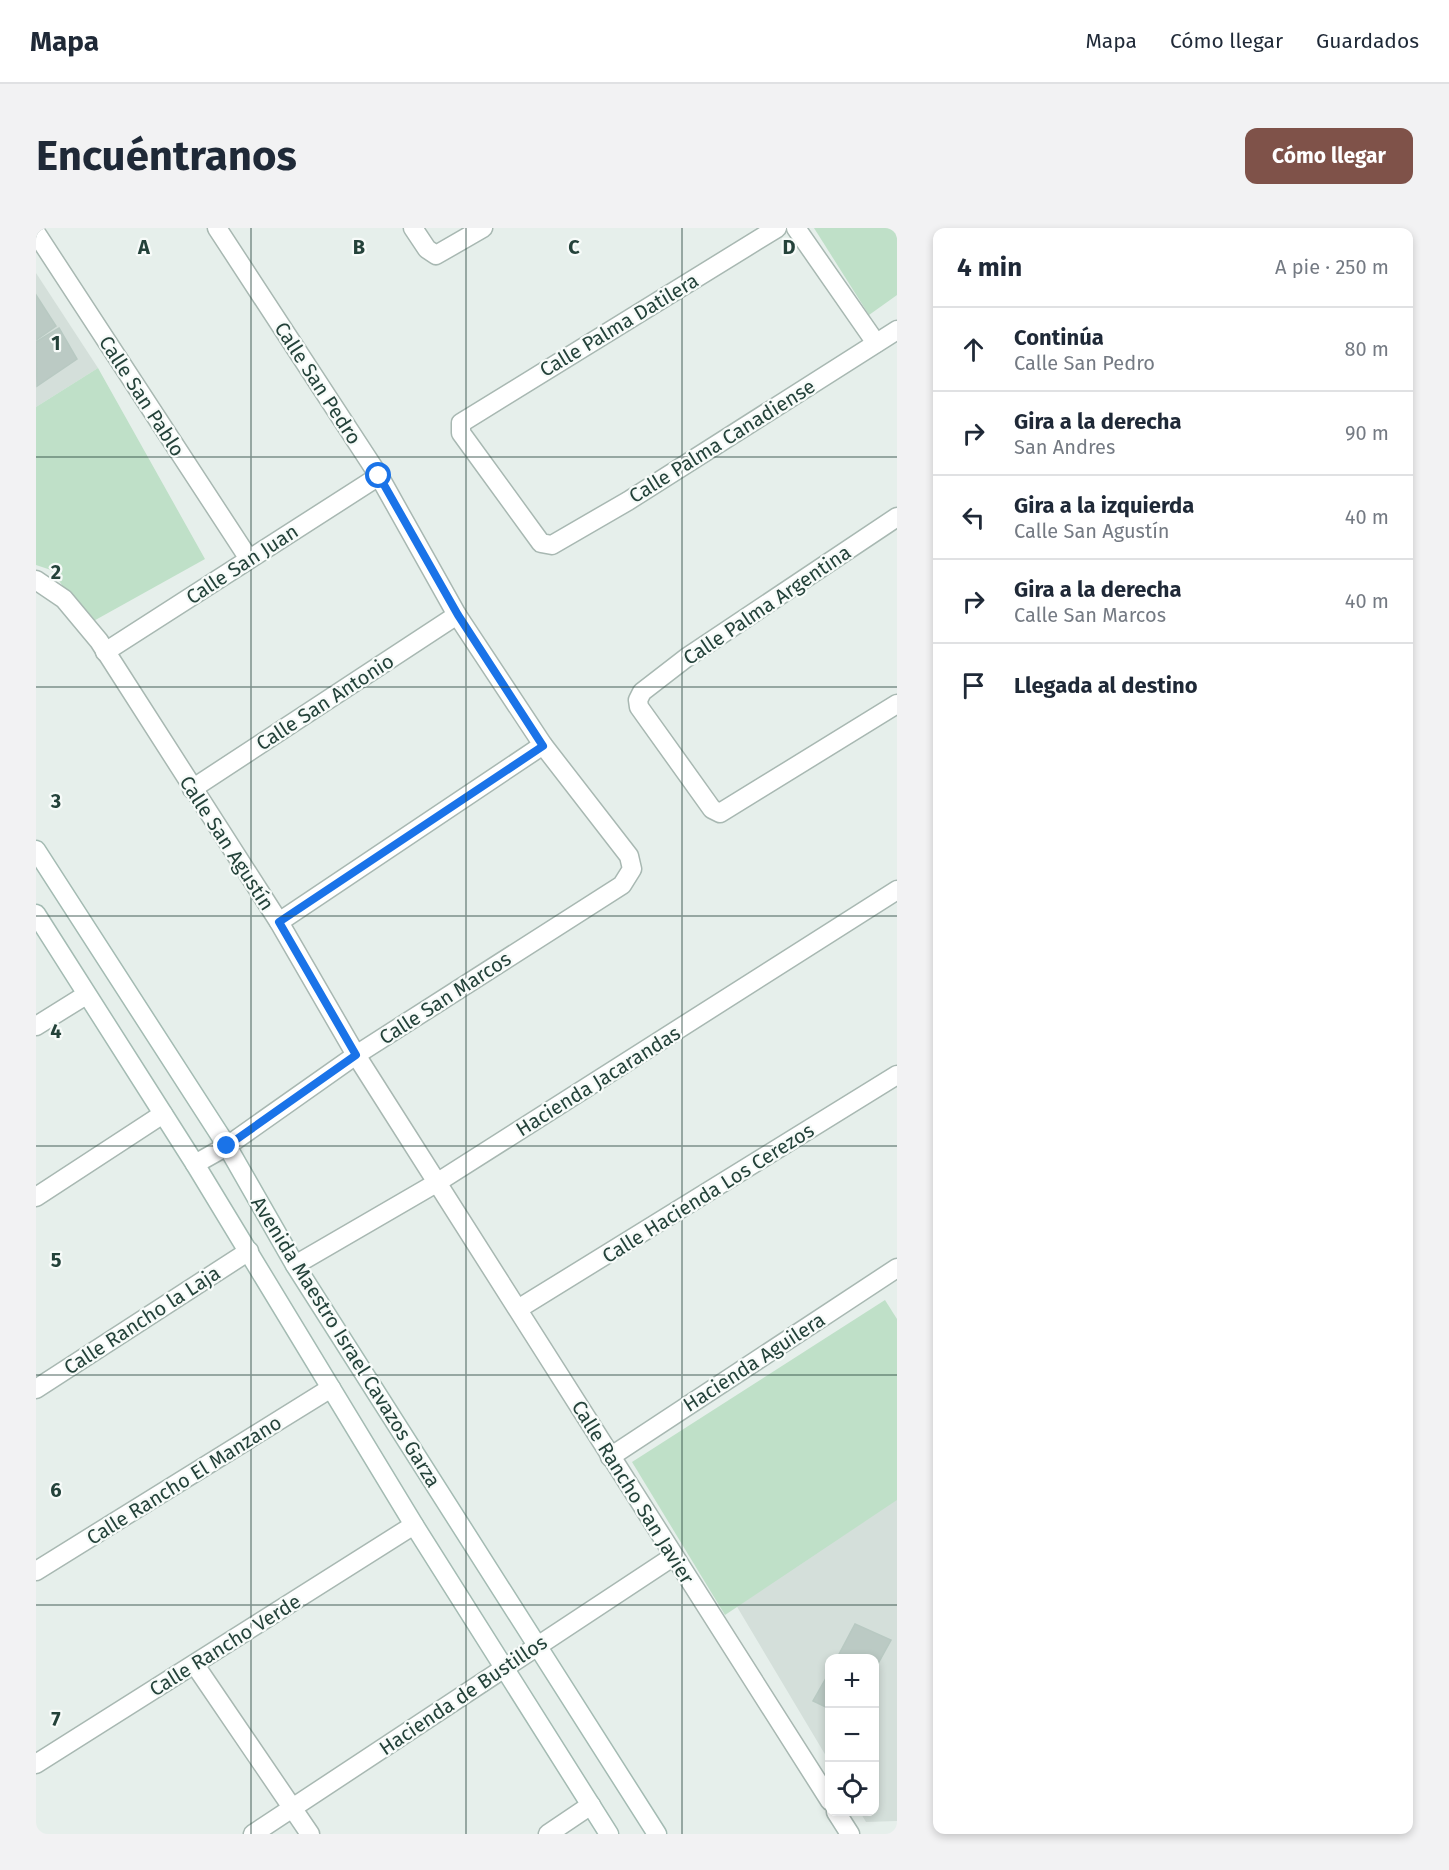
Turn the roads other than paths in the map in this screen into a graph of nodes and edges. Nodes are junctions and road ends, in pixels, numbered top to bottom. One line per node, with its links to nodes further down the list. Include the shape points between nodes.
1 (217, 228): 9 (street, Calle San Pedro)
2 (414, 228): 3 (street, via 433,254 439,255)
3 (483, 228)
4 (777, 228): 11 (street, Calle Palma Datilera, via 461,423 461,433)
5 (796, 228): 8 (street)
6 (36, 233): 12 (street, Calle San Pablo)
7 (897, 330): 8 (street, Calle Palma Canadiense)
8 (876, 343): 11 (street, Calle Palma Canadiense, via 628,501)
9 (379, 476): 12 (street, Calle San Juan); 14 (street, Calle San Pedro)
10 (897, 517): 16 (street, Calle Palma Argentina, via 686,658 639,696 639,707 712,809 720,813)
11 (545, 546)
12 (249, 559): 15 (street, Calle San Juan)
13 (36, 580): 15 (street, Calle San Agustín, via 80,615)
14 (458, 615): 17 (street, Calle San Pedro); 18 (street, Calle San Antonio)
15 (105, 652): 18 (street, Calle San Agustín)
16 (897, 704)
17 (543, 746): 20 (street, Calle San Pedro, via 629,856); 23 (street)
18 (192, 789): 23 (street, Calle San Agustín)
19 (36, 850): 29 (street, Avenida Maestro Israel Cavazos Garza)
20 (632, 869): 26 (street, Calle San Marcos, via 622,885)
21 (897, 890): 31 (street, Hacienda Jacarandas)
22 (36, 914): 24 (street, Avenida Maestro Israel Cavazos Garza)
23 (279, 922): 26 (street, Calle San Agustín)
24 (86, 995): 25 (street); 28 (street, Avenida Maestro Israel Cavazos Garza)
25 (36, 1026)
26 (356, 1055): 29 (street, Calle San Marcos); 31 (street, Calle San Agustín)
27 (897, 1075): 36 (street, Calle Hacienda Los Cerezos)
28 (163, 1114): 30 (street, Avenida Maestro Israel Cavazos Garza); 32 (street)
29 (227, 1146): 30 (street, Calle San Marcos); 34 (street, Avenida Maestro Israel Cavazos Garza)
30 (195, 1164): 33 (street, Avenida Maestro Israel Cavazos Garza)
31 (438, 1182): 34 (street, Hacienda Jacarandas); 36 (street, Calle Rancho San Javier)
32 (36, 1197)
33 (249, 1251): 37 (street, Avenida Maestro Israel Cavazos Garza); 38 (street, Calle Rancho la Laja)
34 (295, 1265): 43 (street, Avenida Maestro Israel Cavazos Garza)
35 (895, 1274): 39 (street, Hacienda Aguilera)
36 (518, 1309): 39 (street, Calle Rancho San Javier)
37 (331, 1388): 40 (street, Avenida Maestro Israel Cavazos Garza); 42 (street, Calle Rancho El Manzano)
38 (36, 1389)
39 (610, 1456): 41 (street, Calle Rancho San Javier)
40 (414, 1525): 44 (street, Calle Rancho Verde); 45 (street, Avenida Maestro Israel Cavazos Garza)
41 (674, 1556): 43 (street, Hacienda de Bustillos); 47 (street, Calle Rancho San Javier)
42 (36, 1571)
43 (536, 1646): 45 (street, Hacienda de Bustillos); 55 (street, Avenida Maestro Israel Cavazos Garza)
44 (195, 1665): 46 (street, Calle Rancho Verde); 49 (street)
45 (504, 1669): 48 (street, Avenida Maestro Israel Cavazos Garza); 49 (street, Hacienda de Bustillos)
46 (36, 1764)
47 (825, 1793)
48 (591, 1805): 53 (street); 54 (street, Avenida Maestro Israel Cavazos Garza)
49 (293, 1809): 51 (street, Hacienda de Bustillos); 52 (street)
50 (839, 1816): 56 (street)
51 (254, 1834)
52 (310, 1834)
53 (548, 1834)
54 (609, 1834)
55 (657, 1834)
56 (850, 1834)

